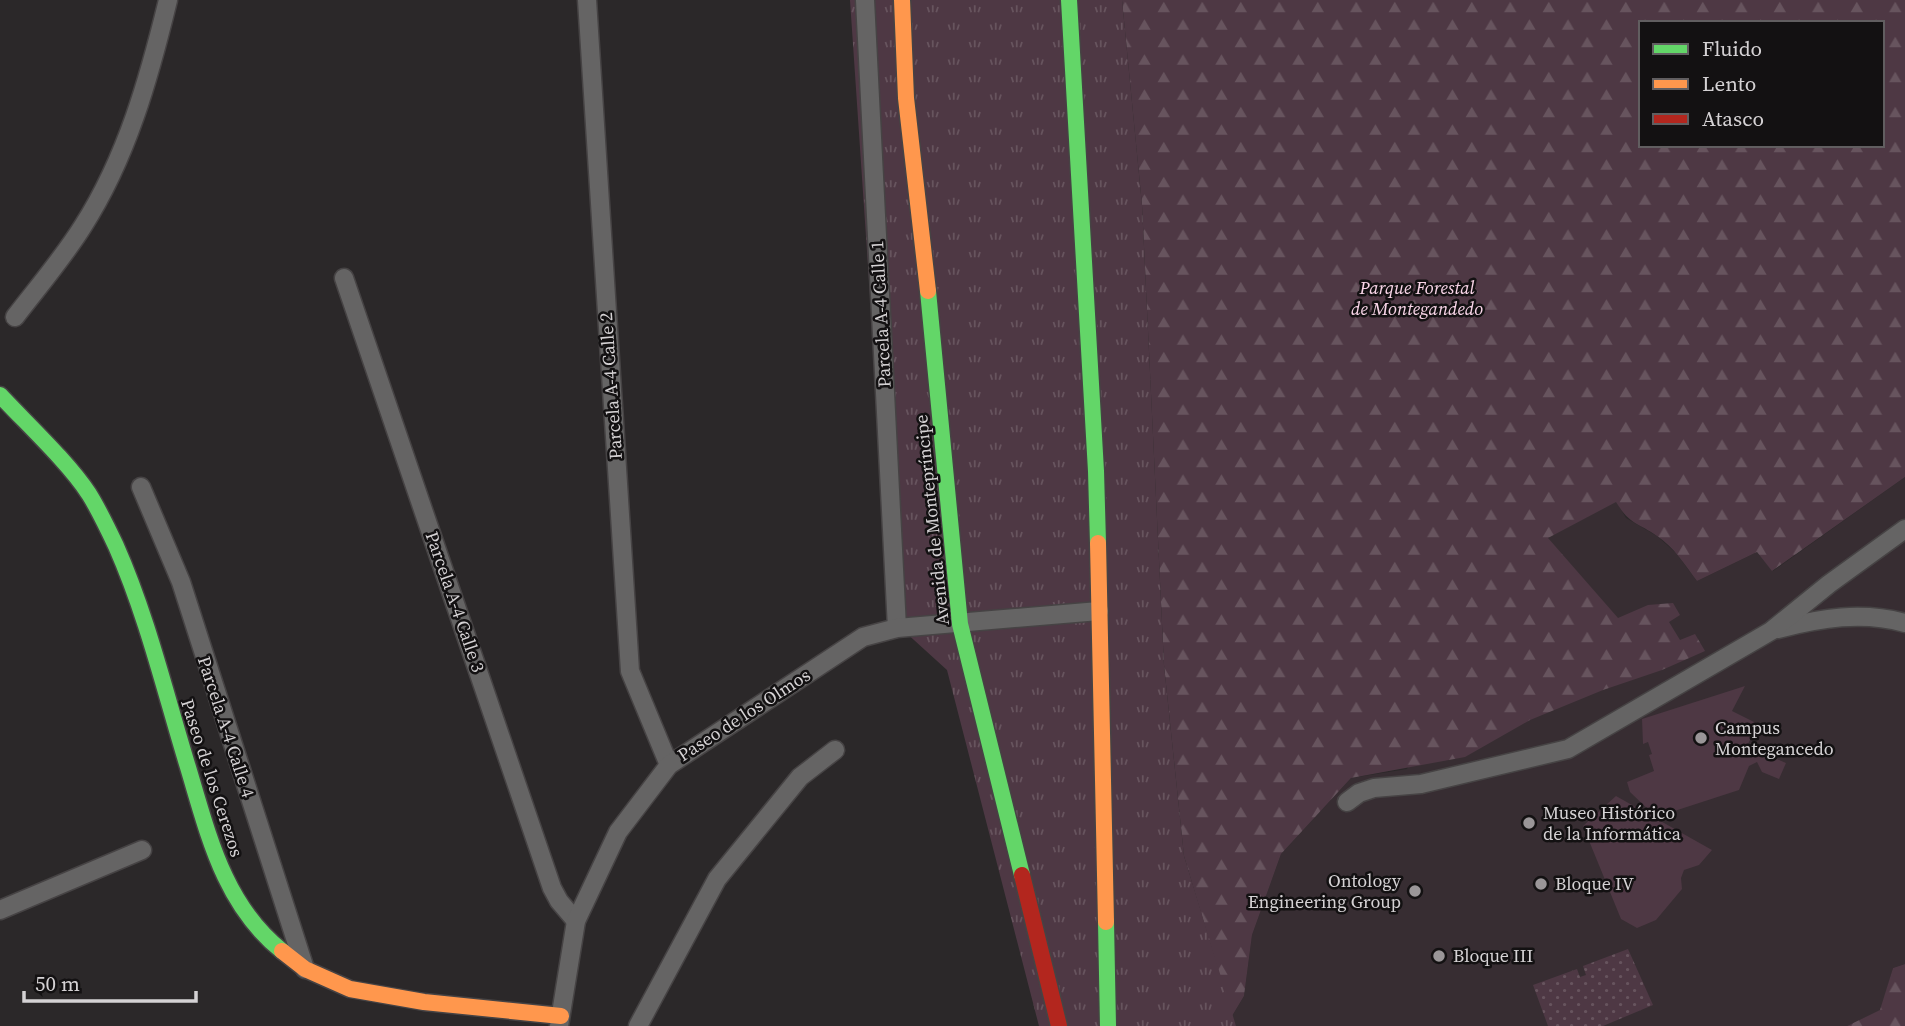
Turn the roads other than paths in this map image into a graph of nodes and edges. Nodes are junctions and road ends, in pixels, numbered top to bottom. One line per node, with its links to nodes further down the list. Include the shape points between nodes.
1 (168, 0): 7 (street, via 128,140 83,226)
2 (587, 0): 17 (street, Parcela A-4 Calle 2, via 630,671)
3 (865, 0): 14 (street, Parcela A-4 Calle 1)
4 (902, 0): 13 (street, Avenida de Montepríncipe, via 906,98)
5 (1069, 0): 11 (street, via 1096,471)
6 (344, 278): 21 (street, Parcela A-4 Calle 3, via 552,888)
7 (15, 317)
8 (0, 395): 22 (street, Paseo de los Cerezos, via 89,494 116,546 138,604 218,862 259,929)
9 (141, 487): 22 (street, Parcela A-4 Calle 4, via 181,582)
10 (1905, 529): 15 (street)
11 (1099, 611): 13 (street, Paseo de los Olmos); 26 (street)
12 (1905, 623): 15 (street, via 1868,615)
13 (960, 624): 14 (street, Paseo de los Olmos); 25 (street, Avenida de Montepríncipe)
14 (897, 628): 17 (street, Paseo de los Olmos, via 863,637)
15 (1771, 631): 18 (street, via 1568,749 1421,783 1374,788)
16 (835, 750): 24 (street, via 800,778 717,879)
17 (669, 765): 21 (street, Paseo de los Olmos, via 618,832)
18 (1347, 802)
19 (142, 850): 20 (street)
20 (2, 903)
21 (576, 921): 23 (street, Paseo de los Olmos)
22 (305, 969): 23 (street, Paseo de los Cerezos, via 368,993)
23 (560, 1021)
24 (638, 1026)
25 (1059, 1026)
26 (1108, 1026)

